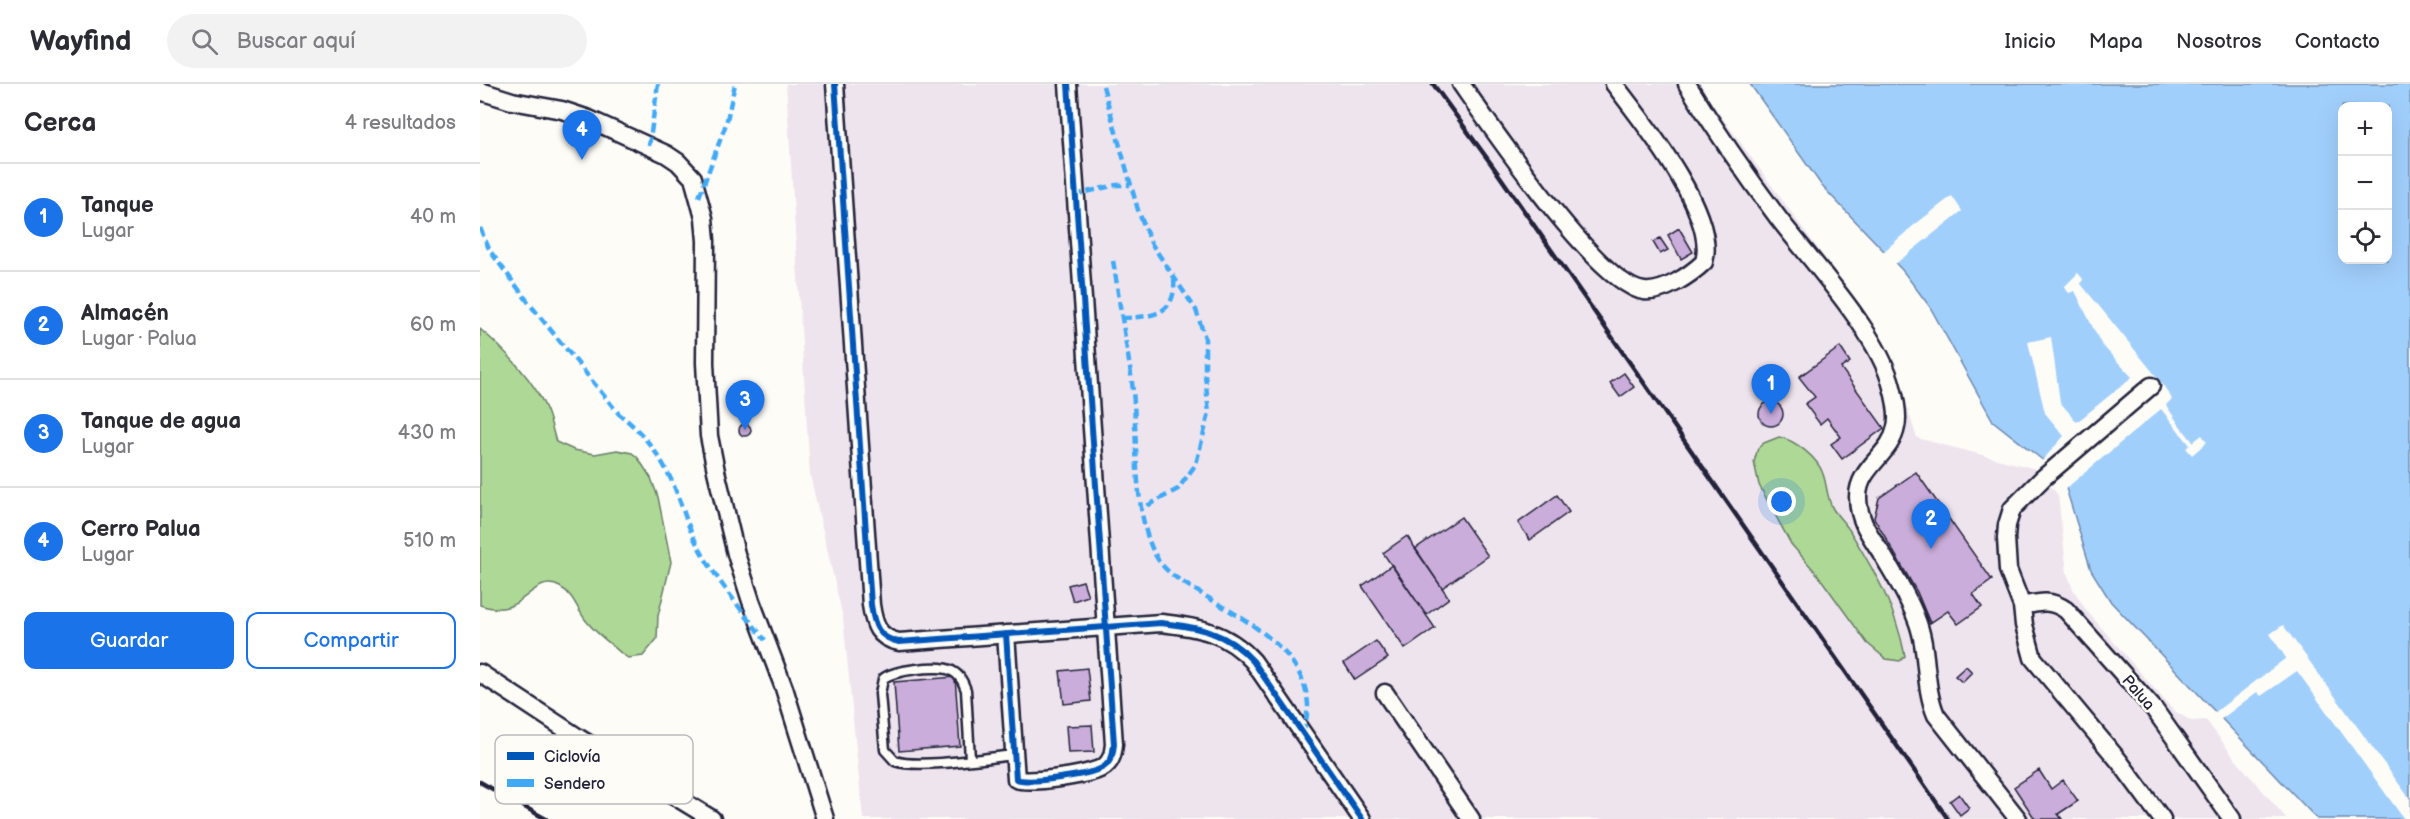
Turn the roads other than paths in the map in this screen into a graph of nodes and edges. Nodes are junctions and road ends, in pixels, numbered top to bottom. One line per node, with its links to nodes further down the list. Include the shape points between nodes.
1 (835, 84): 10 (street, via 875,626 885,637 899,642)
2 (1068, 84): 9 (street)
3 (1461, 84): 4 (street, via 1523,171 1574,233 1630,286 1653,291 1704,262 1706,238 1701,217 1683,182)
4 (1615, 84)
5 (1687, 84): 21 (street, via 1751,181 1850,310 1883,361 1892,385 1896,427 1888,447 1861,482 1858,507 1862,521 1919,625 1934,710)
6 (480, 91): 18 (street, via 589,119 666,153 693,178 705,229 705,363 716,471 736,554)
7 (2151, 386): 8 (street, via 2012,509 2007,531 2008,570)
8 (2022, 606): 22 (street, via 2033,658 2120,761); 23 (street, Palua, via 2055,602 2066,610 2154,709)
9 (1106, 626): 10 (street); 14 (street, via 1114,744 1109,762 1082,774 1019,781); 19 (street, via 1194,626 1232,642 1267,680)
10 (1006, 634): 14 (street)
11 (480, 673): 13 (street)
12 (1385, 693): 20 (street)
13 (574, 735)
14 (1014, 755): 15 (lane)
15 (970, 759): 15 (lane, via 966,690 957,674 939,668 892,673 883,679 880,694 885,750 890,758 902,763)
16 (687, 804): 17 (street)
17 (712, 819)
18 (825, 819)
19 (1362, 819)
20 (1472, 819)
21 (2018, 819)
22 (2162, 819)
23 (2232, 819)

